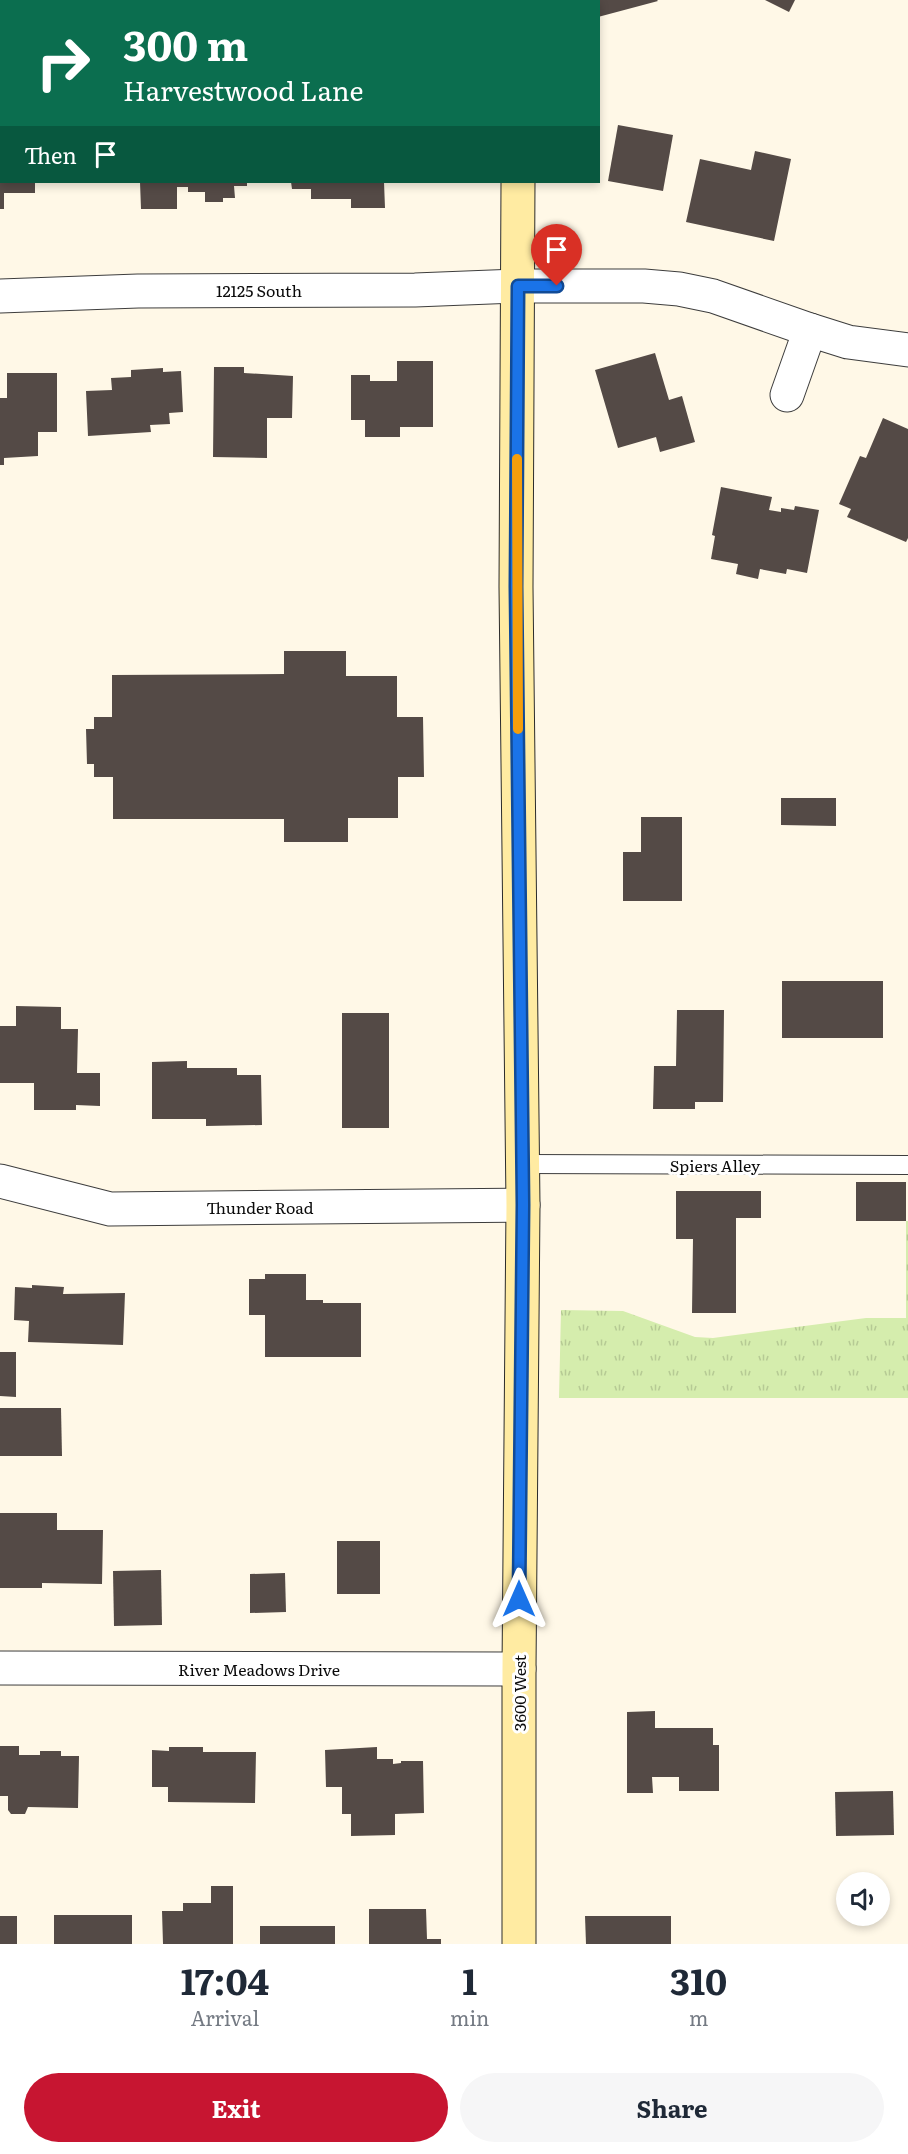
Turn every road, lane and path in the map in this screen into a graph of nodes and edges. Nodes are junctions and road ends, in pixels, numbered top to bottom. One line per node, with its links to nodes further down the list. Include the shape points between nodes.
1 (518, 183): 2 (main road, 3600 West)
2 (518, 286): 3 (street, 12125 South); 4 (street, 12125 South, via 679,289 713,296); 7 (main road, 3600 West, via 516,587)
3 (0, 296)
4 (810, 330): 5 (street, 12125 South, via 849,342); 6 (street)
5 (908, 350)
6 (786, 395)
7 (522, 1164): 8 (lane, Spiers Alley); 10 (main road, 3600 West)
8 (908, 1165)
9 (0, 1181): 10 (street, Thunder Road, via 110,1209)
10 (523, 1205): 12 (main road, 3600 West)
11 (0, 1668): 12 (street, River Meadows Drive)
12 (519, 1670): 13 (main road, 3600 West)
13 (519, 1944)

